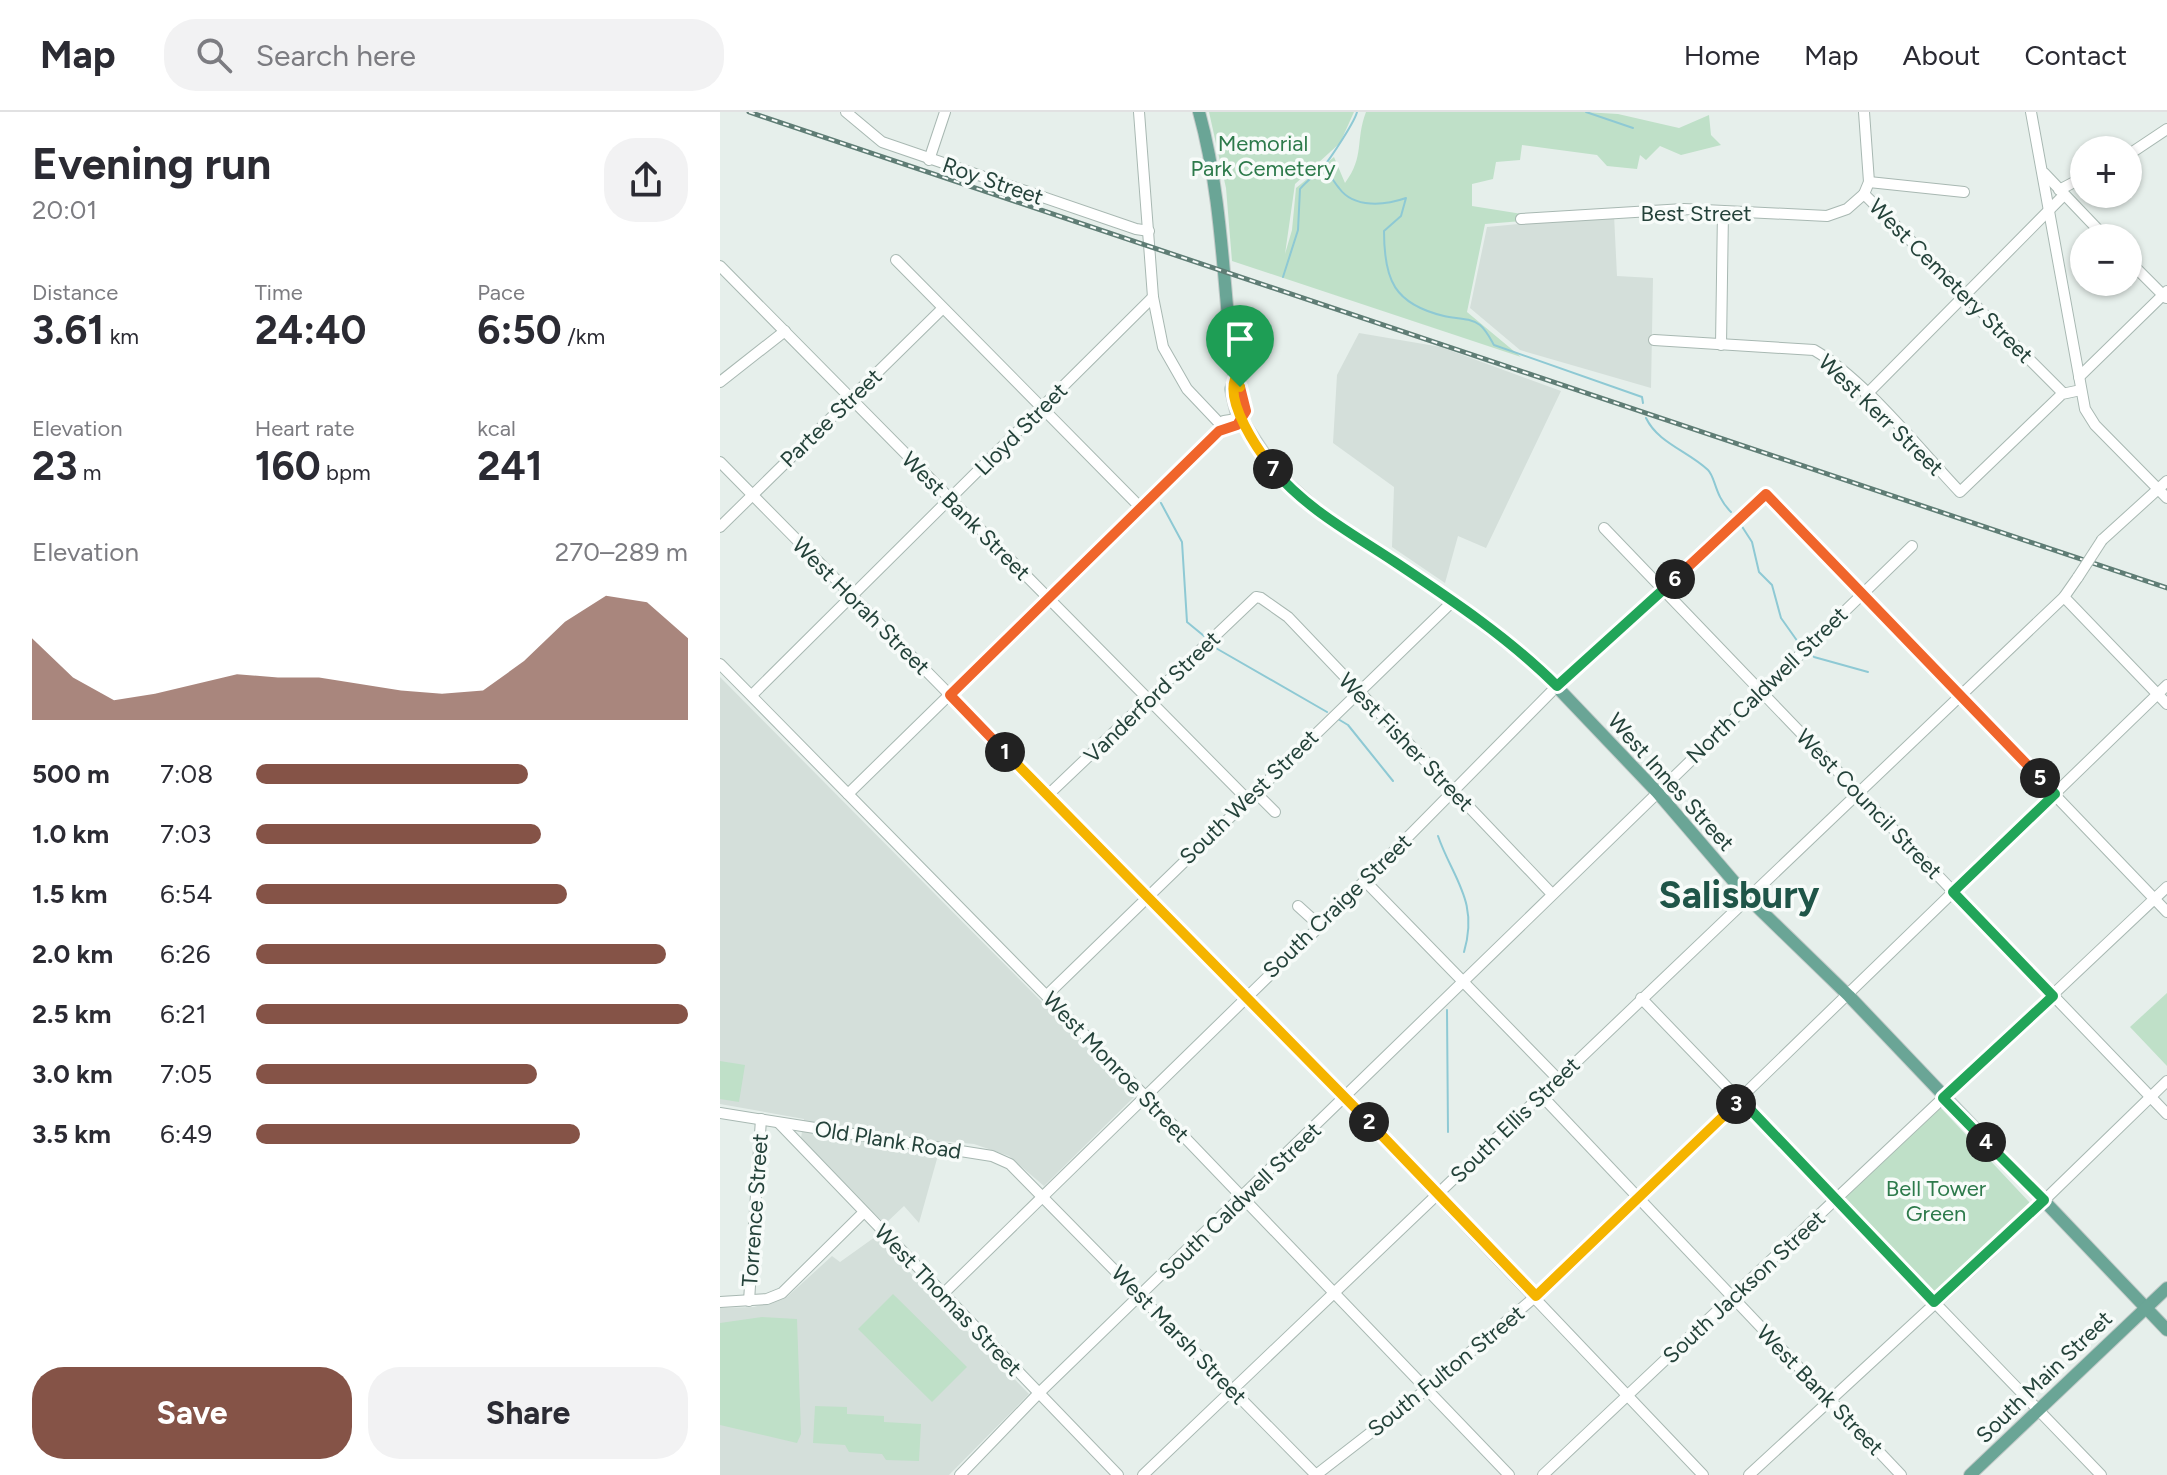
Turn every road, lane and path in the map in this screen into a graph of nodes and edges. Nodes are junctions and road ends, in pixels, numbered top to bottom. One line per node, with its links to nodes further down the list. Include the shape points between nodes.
1 (846, 112): 9 (street, Roy Street, via 882,142)
2 (945, 112): 9 (street)
3 (1139, 112): 20 (street)
4 (1199, 112): 38 (main road, West Innes Street, via 1215,185)
5 (1864, 112): 11 (street, West Cemetery Street)
6 (2031, 112): 10 (street)
7 (2167, 129): 8 (street)
8 (2142, 146)
9 (929, 160): 20 (street, Roy Street)
10 (2043, 172): 14 (street); 16 (street)
11 (1869, 182): 13 (street); 15 (street, West Cemetery Street)
12 (2070, 186): 14 (street)
13 (1964, 192)
14 (2061, 192): 16 (street); 19 (street)
15 (1864, 194): 17 (street, Best Street, via 1847,209 1827,216); 25 (street, West Cemetery Street)
16 (2049, 210): 25 (street); 31 (street)
17 (1723, 211): 18 (street, Best Street); 30 (street)
18 (1521, 219)
19 (2092, 224)
20 (1149, 231): 26 (street)
21 (896, 260): 27 (street)
22 (720, 266): 28 (street, West Bank Street)
23 (2142, 273): 24 (street)
24 (2166, 295): 31 (street)
25 (1964, 296): 34 (street, West Cemetery Street); 35 (street)
26 (1153, 297): 37 (street, Lloyd Street); 39 (street, via 1163,347 1175,371)
27 (942, 309): 36 (street, Partee Street); 37 (street)
28 (785, 331): 32 (street); 36 (street, West Bank Street)
29 (1654, 340): 30 (street, West Kerr Street)
30 (1721, 345): 35 (street, West Kerr Street, via 1814,350)
31 (2079, 377): 33 (street)
32 (720, 382)
33 (2081, 390): 34 (street); 41 (street, via 2095,425)
34 (2063, 393): 35 (street, West Kerr Street, via 1960,492)
35 (1866, 395)
36 (851, 399): 42 (street, Partee Street); 44 (street, West Bank Street)
37 (1041, 408): 44 (street, Lloyd Street); 45 (street)
38 (1243, 418): 39 (street, via 1232,417); 55 (main road, West Innes Street, via 1264,458 1295,491 1325,517)
39 (1223, 427): 45 (street)
40 (720, 462): 42 (street, West Horah Street)
41 (2163, 485): 43 (street); 53 (street, South Ellis Street, bridge, via 2102,540)
42 (752, 495): 46 (street, Partee Street); 51 (street, West Horah Street)
43 (2167, 498)
44 (950, 500): 51 (street, Lloyd Street); 54 (street, West Bank Street)
45 (1142, 509): 54 (street)
46 (720, 527)
47 (1604, 528): 49 (street, West Council Street)
48 (1912, 546): 50 (street, North Caldwell Street)
49 (1664, 589): 50 (street, South Craige Street, via 1766,494); 58 (street, South Craige Street); 60 (street, West Council Street)
50 (1864, 592): 60 (street, North Caldwell Street); 64 (street)
51 (851, 595): 62 (street, Lloyd Street); 63 (street, West Horah Street)
52 (1256, 597): 59 (street, West Fisher Street, via 1288,617); 65 (street, Vanderford Street)
53 (2064, 597): 61 (street); 64 (street, South Ellis Street)
54 (1048, 599): 63 (street); 65 (street, West Bank Street)
55 (1453, 601): 58 (main road, West Innes Street); 59 (street, South West Street)
56 (720, 664): 62 (street, West Monroe Street)
57 (2167, 685): 61 (street, South Fulton Street)
58 (1557, 686): 67 (street, South Craige Street); 68 (main road, West Innes Street)
59 (1357, 691): 67 (street, West Fisher Street); 73 (street, South West Street)
60 (1762, 691): 68 (street, North Caldwell Street); 70 (street, West Council Street)
61 (2157, 694): 66 (street); 71 (street, South Fulton Street)
62 (752, 695): 69 (street, West Monroe Street)
63 (950, 695): 69 (street); 72 (street, West Horah Street)
64 (1960, 696): 70 (street, South Ellis Street); 71 (street)
65 (1149, 700): 72 (street, Vanderford Street); 73 (street, West Bank Street)
66 (2167, 704)
67 (1452, 792): 75 (street, South Craige Street); 78 (street, West Fisher Street)
68 (1657, 792): 78 (street, South Caldwell Street); 80 (main road, West Innes Street)
69 (848, 794): 86 (street, West Monroe Street)
70 (1858, 794): 77 (street, West Council Street); 80 (street, South Ellis Street)
71 (2055, 794): 77 (street, South Fulton Street); 81 (street)
72 (1048, 795): 79 (street, West Horah Street)
73 (1251, 796): 74 (street, West Bank Street); 79 (street, South West Street)
74 (1275, 812)
75 (1365, 881): 84 (street, South Craige Street); 85 (street)
76 (2167, 887): 81 (street, South Jackson Street)
77 (1953, 892): 88 (street, South Fulton Street); 89 (street, West Council Street)
78 (1552, 894): 85 (street, South Caldwell Street)
79 (1147, 896): 86 (street, South West Street); 87 (street, West Horah Street)
80 (1748, 898): 88 (main road, West Innes Street); 90 (street, South Ellis Street)
81 (2155, 899): 83 (street); 89 (street, South Jackson Street)
82 (1298, 906): 84 (street)
83 (2167, 912)
84 (1320, 926): 87 (street, South Craige Street)
85 (1463, 983): 91 (street); 96 (street, South Caldwell Street)
86 (1047, 995): 94 (street, West Monroe Street)
87 (1246, 995): 94 (street, South Craige Street); 96 (street, West Horah Street)
88 (1849, 996): 97 (main road, West Innes Street); 98 (street, South Fulton Street)
89 (2053, 996): 95 (street, West Council Street); 97 (street, South Jackson Street)
90 (1641, 998): 91 (street, South Ellis Street); 98 (street)
91 (1558, 1079): 93 (street, South Ellis Street)
92 (2167, 1081): 95 (street)
93 (1541, 1095): 103 (street, South Ellis Street); 105 (street, West Bank Street)
94 (1145, 1096): 104 (street, South Craige Street); 106 (street, West Monroe Street)
95 (2150, 1096): 100 (street, West Council Street); 108 (street)
96 (1346, 1098): 103 (street, West Horah Street); 106 (street, South Caldwell Street)
97 (1943, 1098): 107 (street, South Jackson Street); 108 (main road, West Innes Street)
98 (1740, 1100): 105 (street, South Fulton Street); 107 (street)
99 (720, 1113): 101 (street, Old Plank Road)
100 (2167, 1114)
101 (761, 1119): 102 (street, Old Plank Road); 116 (street, Torrence Street)
102 (779, 1123): 104 (street, Old Plank Road, via 992,1156 1010,1164); 109 (street, West Thomas Street)
103 (1438, 1194): 112 (street, South Ellis Street); 114 (street, West Horah Street)
104 (1043, 1195): 111 (street, South Craige Street); 113 (street, West Marsh Street)
105 (1639, 1197): 114 (street, South Fulton Street); 115 (street, West Bank Street)
106 (1243, 1198): 112 (street, West Monroe Street); 113 (street, South Caldwell Street)
107 (1837, 1199): 115 (street, South Jackson Street); 118 (street)
108 (2044, 1200): 118 (street); 119 (main road, West Innes Street)
109 (864, 1212): 111 (street, West Thomas Street); 116 (street, via 782,1293)
110 (2167, 1288): 119 (main road, South Main Street)
111 (944, 1293): 123 (street, West Thomas Street)
112 (1335, 1294): 121 (street, West Monroe Street); 122 (street, South Ellis Street)
113 (1142, 1296): 122 (street, West Marsh Street); 123 (street, South Caldwell Street)
114 (1536, 1296): 121 (street, South Fulton Street); 124 (street, West Horah Street)
115 (1731, 1297): 124 (street, South Jackson Street); 125 (street, West Bank Street)
116 (749, 1301): 117 (street)
117 (720, 1302)
118 (1934, 1302): 125 (street); 126 (street)
119 (2146, 1308): 120 (main road, West Innes Street); 126 (main road, South Main Street)
120 (2167, 1330)
121 (1427, 1389): 130 (street, South Fulton Street); 131 (street, West Monroe Street)
122 (1233, 1390): 129 (street, South Ellis Street); 130 (street, West Marsh Street)
123 (1038, 1394): 127 (street, South Caldwell Street); 128 (street, West Thomas Street)
124 (1627, 1395): 132 (street, South Jackson Street); 133 (street, West Horah Street)
125 (1830, 1399): 134 (street); 135 (street, West Bank Street)
126 (2039, 1410): 136 (main road, South Main Street); 137 (street)
127 (960, 1475)
128 (1118, 1475)
129 (1143, 1475)
130 (1316, 1475)
131 (1509, 1475)
132 (1543, 1475)
133 (1703, 1475)
134 (1749, 1475)
135 (1901, 1475)
136 (1970, 1475)
137 (2101, 1475)

